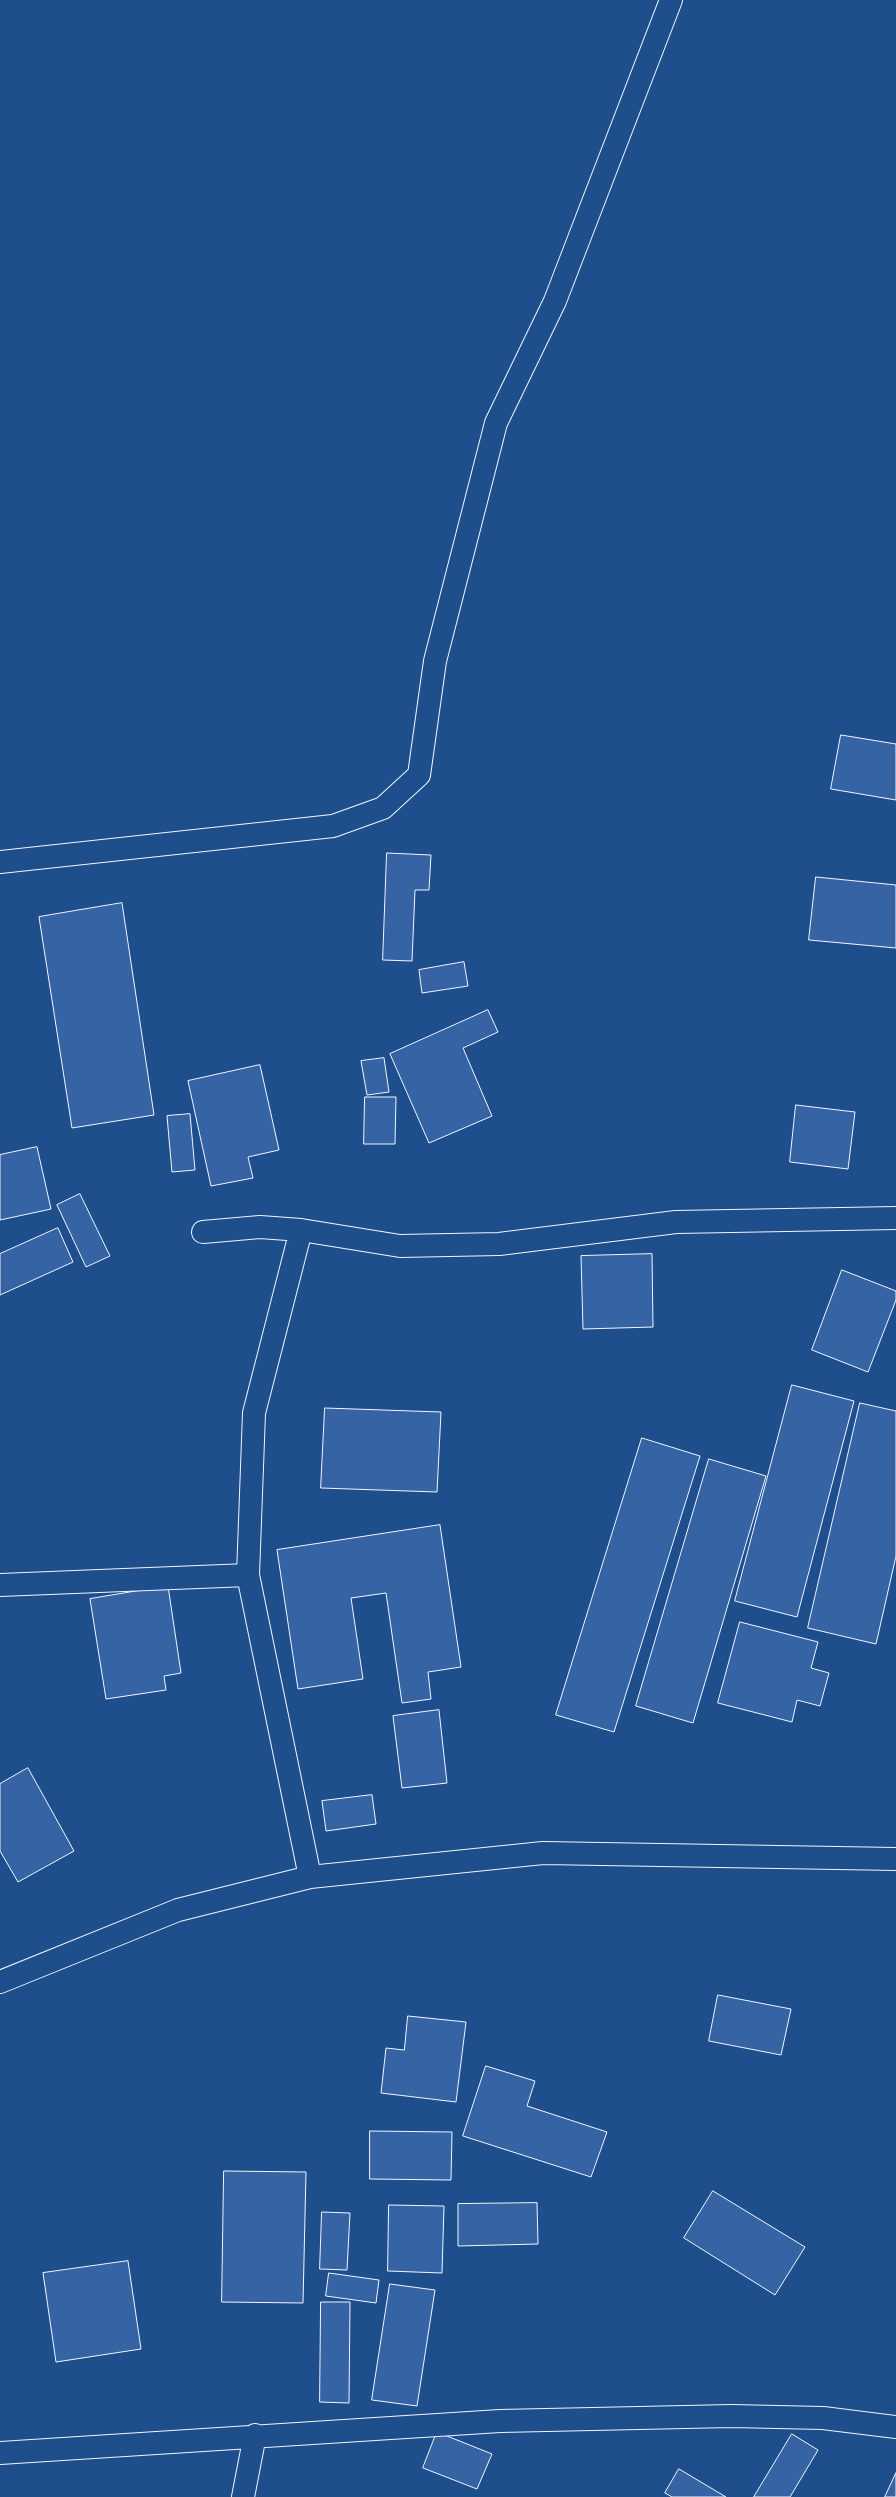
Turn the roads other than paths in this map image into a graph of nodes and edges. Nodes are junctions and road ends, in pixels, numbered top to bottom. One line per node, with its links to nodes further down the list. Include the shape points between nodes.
1 (671, 0): 2 (street, via 555,301 496,423 435,661 419,775 383,808 333,826)
2 (0, 862)
3 (896, 1218): 4 (street, via 676,1222 499,1244 400,1246)
4 (301, 1230): 5 (street, via 260,1227); 6 (street, via 254,1413)
5 (203, 1232)
6 (248, 1575): 7 (street); 9 (street)
7 (0, 1585)
8 (896, 1859): 9 (street, via 543,1853)
9 (310, 1876): 10 (street, via 178,1910)
10 (0, 1982)
11 (896, 2427): 12 (street, via 824,2418 731,2416 500,2421)
12 (255, 2435): 13 (street); 14 (street)
13 (0, 2453)
14 (243, 2497)

